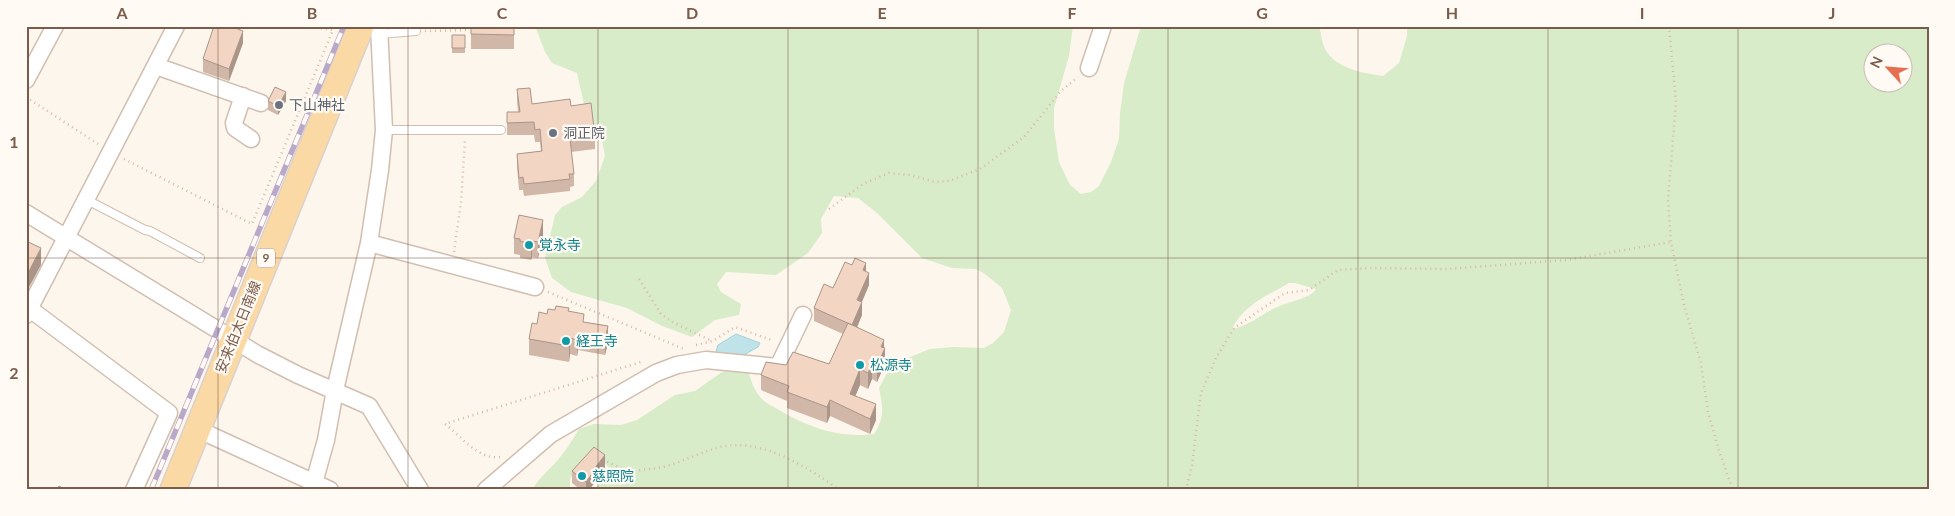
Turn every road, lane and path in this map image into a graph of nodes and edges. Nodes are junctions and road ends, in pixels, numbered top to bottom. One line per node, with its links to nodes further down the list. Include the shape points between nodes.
1 (55, 26): 11 (street)
2 (176, 26): 9 (street)
3 (305, 26): 19 (path, via 333,30 252,224)
4 (1103, 26): 10 (street)
5 (1669, 26): 24 (path, via 1676,102 1668,201)
6 (373, 29): 8 (lane); 15 (street); 32 (main road, 安来伯太日南線 / 9)
7 (468, 30): 8 (path)
8 (416, 31)
9 (156, 66): 12 (street); 19 (street)
10 (1089, 68): 21 (path, via 1061,91 1024,137 980,169 948,181 935,182 889,173 863,184)
11 (26, 80)
12 (243, 96): 14 (street); 18 (street, via 234,123 235,128)
13 (26, 97): 19 (path)
14 (261, 102)
15 (384, 130): 16 (lane); 25 (street)
16 (466, 130): 17 (lane); 27 (path)
17 (501, 130)
18 (251, 139)
19 (111, 153): 20 (street)
20 (87, 200): 23 (street); 26 (lane)
21 (829, 209)
22 (26, 212): 23 (street)
23 (68, 237): 30 (street); 32 (street)
24 (1671, 242): 49 (path, via 1566,260 1448,268 1338,270 1309,290 1285,293 1234,328 1216,358 1201,393); 50 (path, via 1684,305 1701,363 1708,412)
25 (369, 243): 29 (street); 38 (street)
26 (200, 258)
27 (453, 261)
28 (639, 279): 33 (path, via 661,314)
29 (535, 287): 35 (path)
30 (28, 312): 43 (street, via 169,413)
31 (803, 315): 34 (street)
32 (233, 340): 38 (street, via 298,375); 39 (main road, 安来伯太日南線 / 9)
33 (713, 341): 34 (path, via 735,327); 35 (path)
34 (789, 346): 47 (street, via 778,367 706,360 656,373 551,434)
35 (684, 349): 36 (path)
36 (675, 352)
37 (648, 360): 41 (path, via 445,424 473,448 492,458)
38 (335, 390): 42 (street); 46 (street, via 370,406)
39 (197, 429): 42 (street); 44 (main road, 安来伯太日南線 / 9)
40 (601, 454): 48 (path, via 606,461 630,473 654,470 714,448 750,446 763,448 788,460)
41 (501, 457)
42 (313, 486): 45 (street)
43 (134, 490)
44 (173, 490)
45 (330, 490)
46 (420, 490)
47 (486, 490)
48 (840, 490)
49 (1186, 490)
50 (1733, 490)

